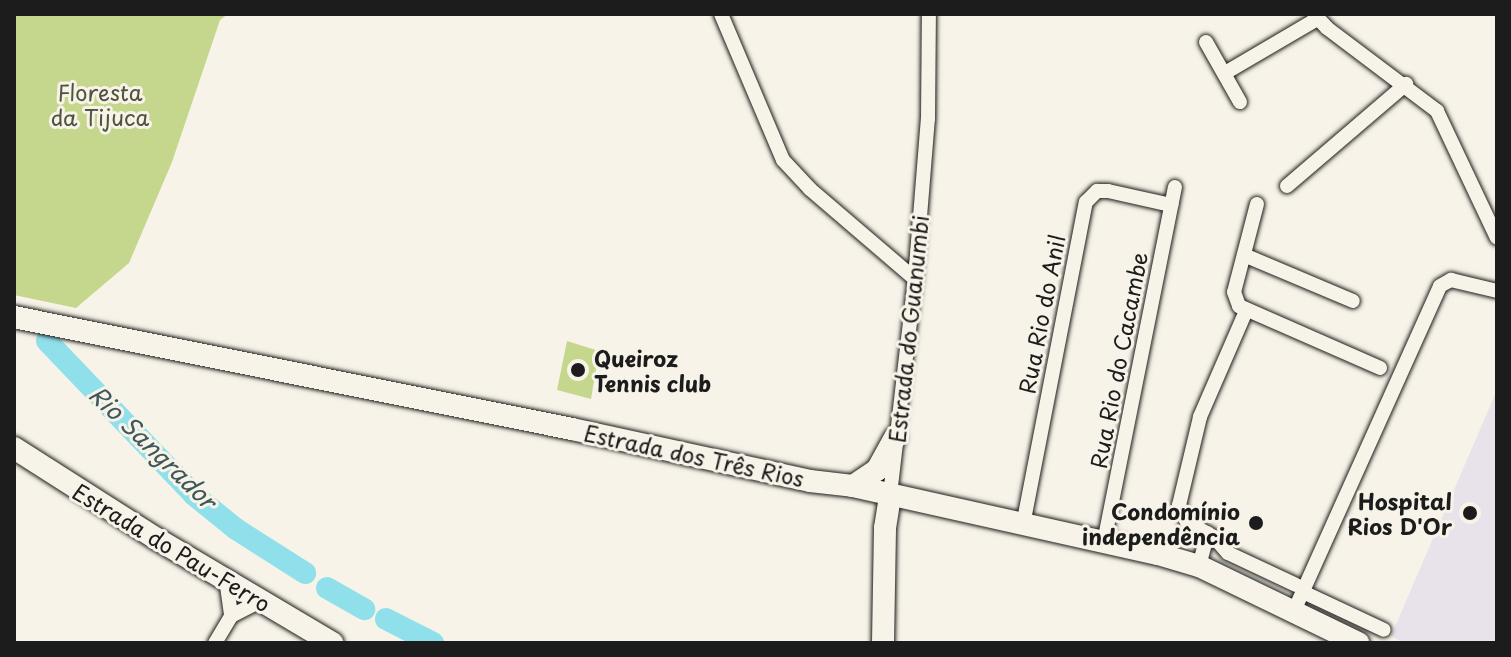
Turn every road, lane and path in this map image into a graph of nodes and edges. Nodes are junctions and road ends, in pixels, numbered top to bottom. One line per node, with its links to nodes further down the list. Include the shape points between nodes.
1 (721, 14): 14 (street, via 783,160)
2 (929, 14): 14 (street, Estrada do Guanumbi, via 928,119)
3 (1316, 16): 5 (street); 6 (street)
4 (1206, 42): 5 (street)
5 (1225, 73): 7 (street)
6 (1406, 84): 8 (street); 12 (street, via 1437,111)
7 (1240, 102)
8 (1287, 186)
9 (1175, 187): 11 (street, Rua Rio do Cacambe)
10 (1257, 204): 13 (street)
11 (1171, 205): 25 (street, Rua Rio do Anil, via 1108,191 1097,191 1086,202); 28 (street, Rua Rio do Cacambe)
12 (1497, 238)
13 (1244, 255): 16 (street); 17 (street, via 1234,292)
14 (915, 279): 20 (street, Estrada do Guanumbi)
15 (1497, 291): 31 (street, via 1451,280 1440,286)
16 (1353, 301)
17 (1246, 311): 19 (street); 27 (street, via 1200,417 1179,505 1187,522)
18 (14, 317): 22 (main road, Estrada dos Três Rios)
19 (1380, 368)
20 (895, 438): 22 (main road, via 877,470); 23 (street, Estrada do Guanumbi)
21 (14, 448): 30 (main road, Estrada do Pau-Ferro)
22 (848, 486): 23 (main road, Estrada dos Três Rios); 26 (main road, via 867,500)
23 (890, 495): 24 (main road, Estrada dos Três Rios); 26 (main road, Estrada do Guanumbi)
24 (947, 508): 25 (main road, Estrada dos Três Rios); 26 (main road, via 907,512)
25 (1023, 525): 28 (main road, Estrada dos Três Rios)
26 (885, 528): 37 (main road, Estrada do Guanumbi)
27 (1208, 533): 29 (street); 31 (street, via 1228,553)
28 (1104, 542): 29 (main road, Estrada dos Três Rios)
29 (1199, 566): 31 (main road, Estrada dos Três Rios)
30 (226, 579): 32 (main road, Estrada do Pau-Ferro); 33 (street)
31 (1297, 596): 34 (street); 38 (main road, Estrada dos Três Rios)
32 (261, 601): 33 (street); 36 (main road, Estrada do Pau-Ferro)
33 (231, 616): 35 (street)
34 (1384, 630)
35 (215, 643)
36 (332, 643)
37 (883, 643)
38 (1358, 643)

